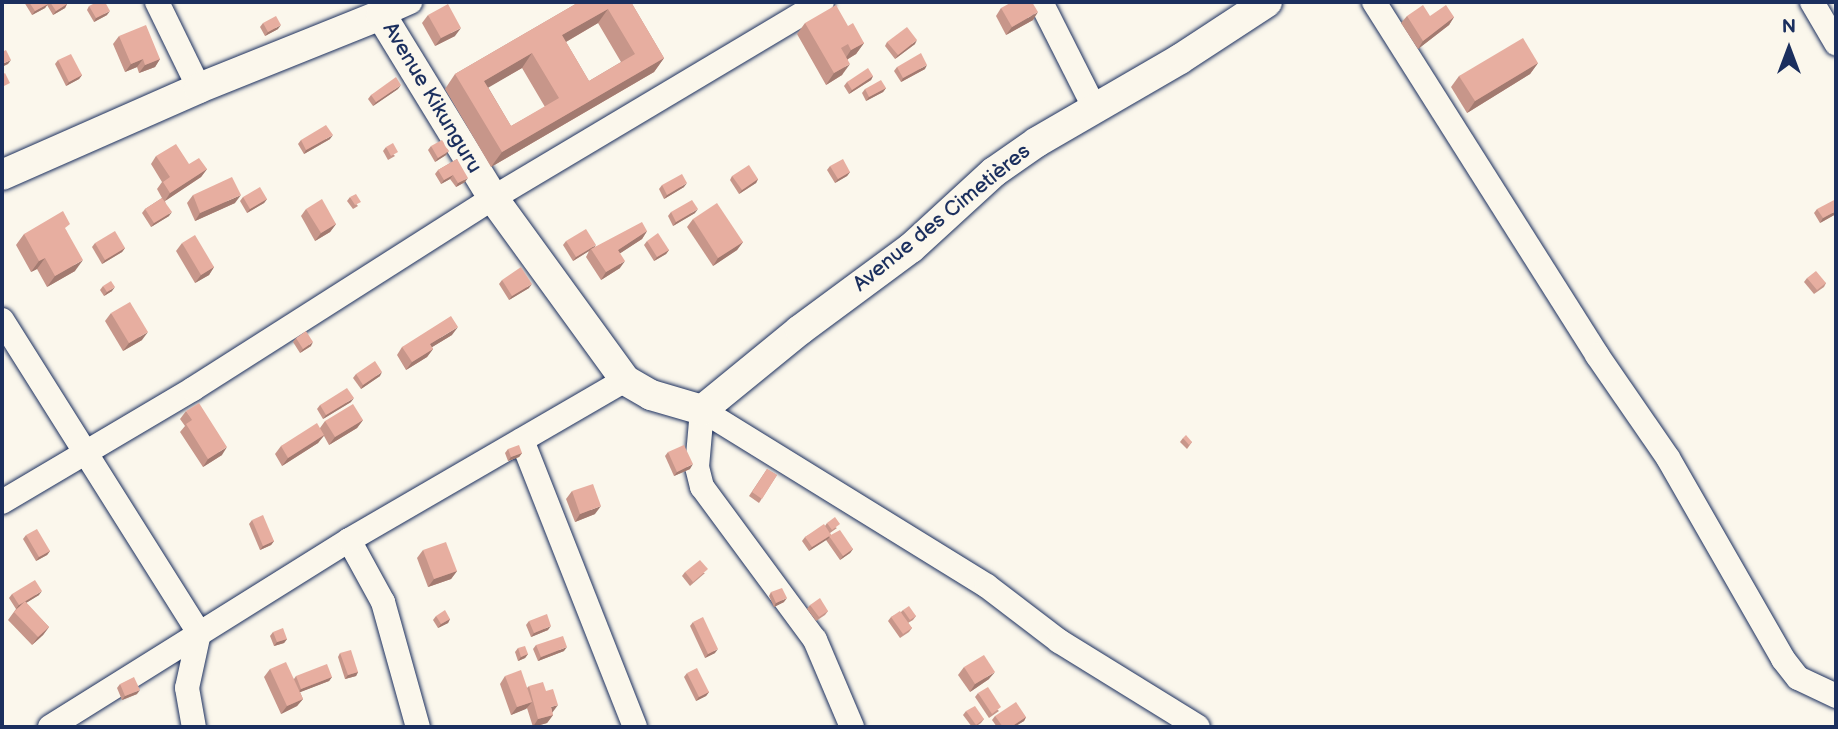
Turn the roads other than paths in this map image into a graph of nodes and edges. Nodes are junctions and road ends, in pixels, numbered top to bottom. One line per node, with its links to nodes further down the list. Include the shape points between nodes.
1 (157, 2): 10 (street)
2 (409, 2): 8 (street)
3 (822, 2): 13 (street)
4 (1041, 2): 11 (street)
5 (1267, 2): 11 (street, Avenue des Cimetières)
6 (1374, 2): 22 (street, via 1597,355 1668,458 1783,659 1798,678)
7 (1812, 2): 9 (street)
8 (381, 15): 10 (street, Avenue Kikunguru); 13 (street, Avenue Kikunguru)
9 (1833, 29)
10 (199, 88): 12 (street, Avenue Kikunguru)
11 (1095, 109): 16 (street, Avenue des Cimetières, via 994,172 911,248)
12 (2, 175)
13 (493, 198): 15 (street, Avenue Kikunguru); 18 (street)
14 (2, 320): 18 (street)
15 (625, 380): 16 (street, Avenue Kikunguru, via 651,395); 17 (street)
16 (702, 410): 27 (street, via 697,467 702,487 815,640); 28 (street, via 987,586 1059,641)
17 (522, 440): 20 (street); 26 (street)
18 (86, 453): 19 (street); 21 (street)
19 (2, 502)
20 (349, 540): 21 (street); 25 (street, via 383,602)
21 (199, 633): 23 (street); 24 (street, via 187,688)
22 (1836, 696)
23 (50, 727)
24 (194, 727)
25 (418, 727)
26 (635, 727)
27 (852, 727)
28 (1198, 727)

